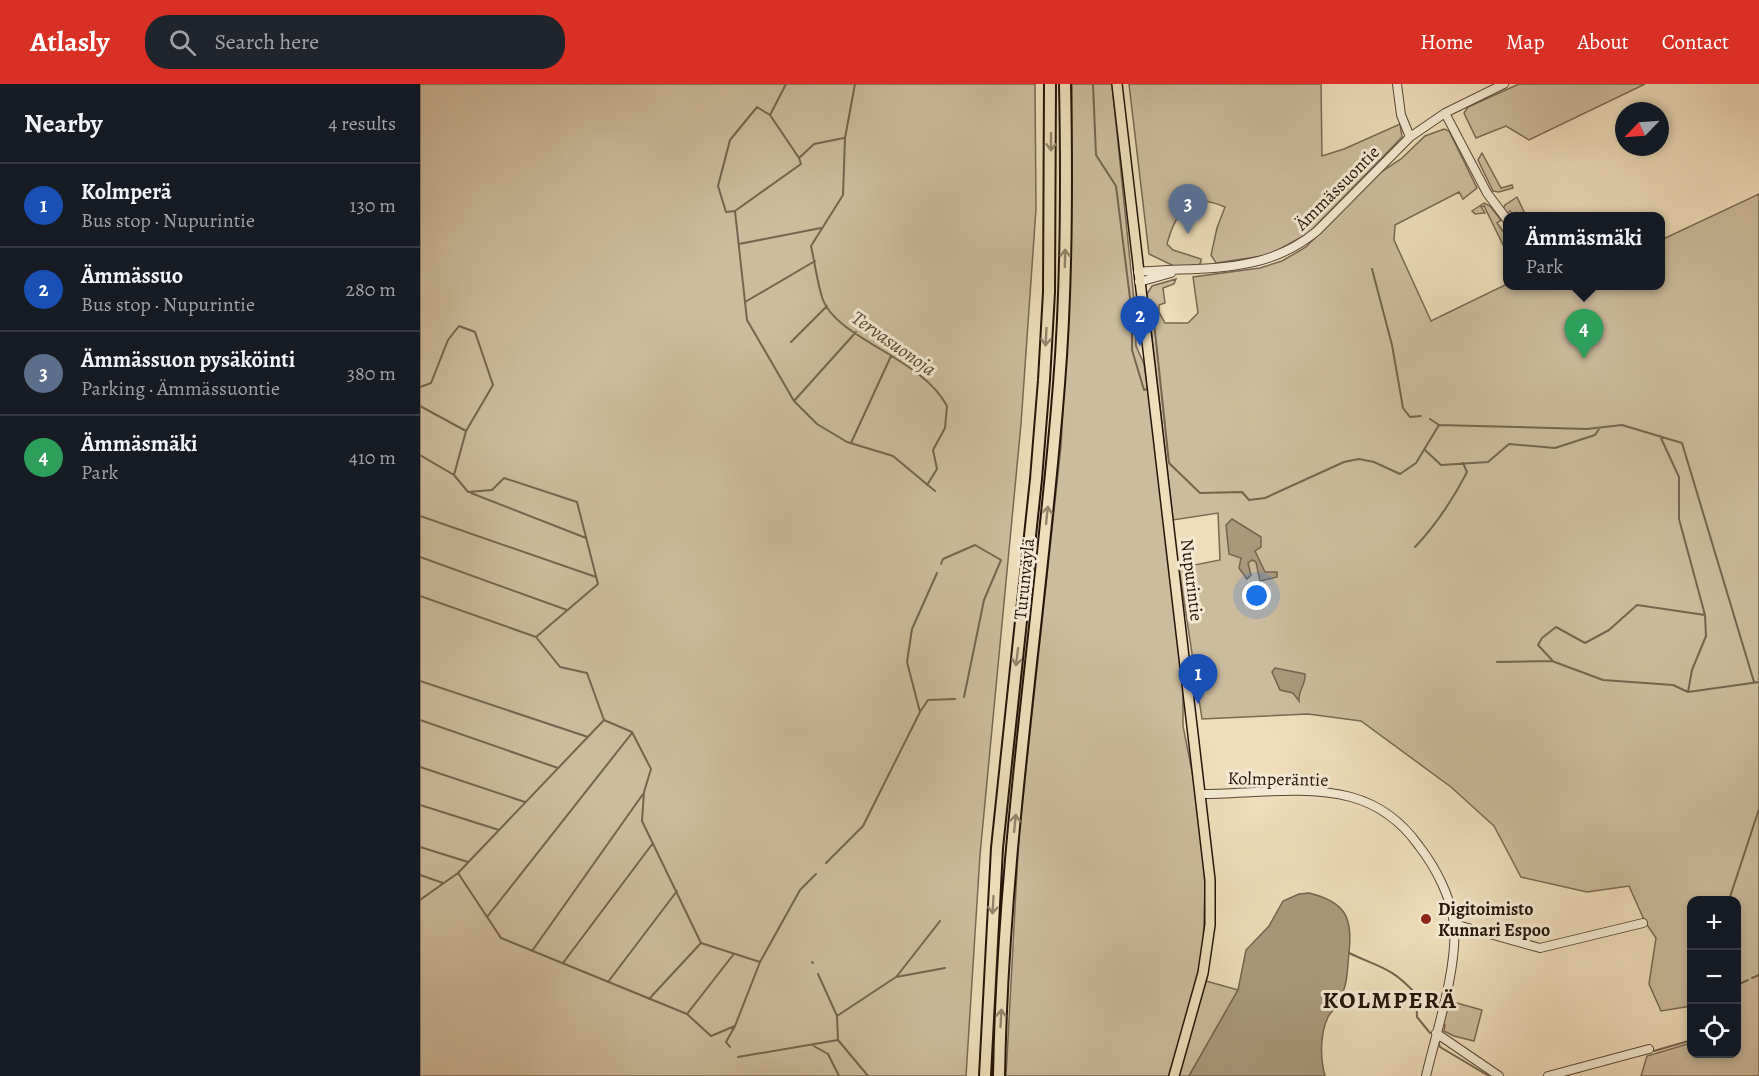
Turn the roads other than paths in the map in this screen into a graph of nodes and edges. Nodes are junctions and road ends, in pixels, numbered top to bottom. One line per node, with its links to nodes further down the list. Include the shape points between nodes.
1 (1050, 84): 15 (highway, Turunväylä, one-way to 15, via 1044,380 997,848)
2 (1065, 84): 16 (highway, Turunväylä, one-way to 2, via 1013,846 1059,381 1066,210)
3 (1117, 84): 9 (main road, Nupurintie)
4 (1397, 84): 7 (street, via 1401,115)
5 (1504, 84): 6 (street, Ämmässuontie)
6 (1445, 113): 7 (street, Ämmässuontie); 8 (street, via 1487,193)
7 (1410, 137): 9 (street, Ämmässuontie, via 1301,245 1262,262)
8 (1503, 214)
9 (1139, 277): 10 (main road, Nupurintie)
10 (1201, 794): 12 (street, Kolmperäntie, via 1316,792 1350,797 1381,808 1399,823 1431,862); 17 (main road, Nupurintie, via 1210,880 1210,925 1203,973)
11 (1642, 923): 12 (street, via 1540,948)
12 (1454, 924): 13 (street, Kolmperäntie, via 1452,958)
13 (1436, 1033): 18 (street, Kolmperäntie); 19 (street)
14 (1649, 1049): 20 (street)
15 (985, 1076)
16 (999, 1076)
17 (1174, 1076)
18 (1426, 1076)
19 (1499, 1076)
20 (1548, 1076)

